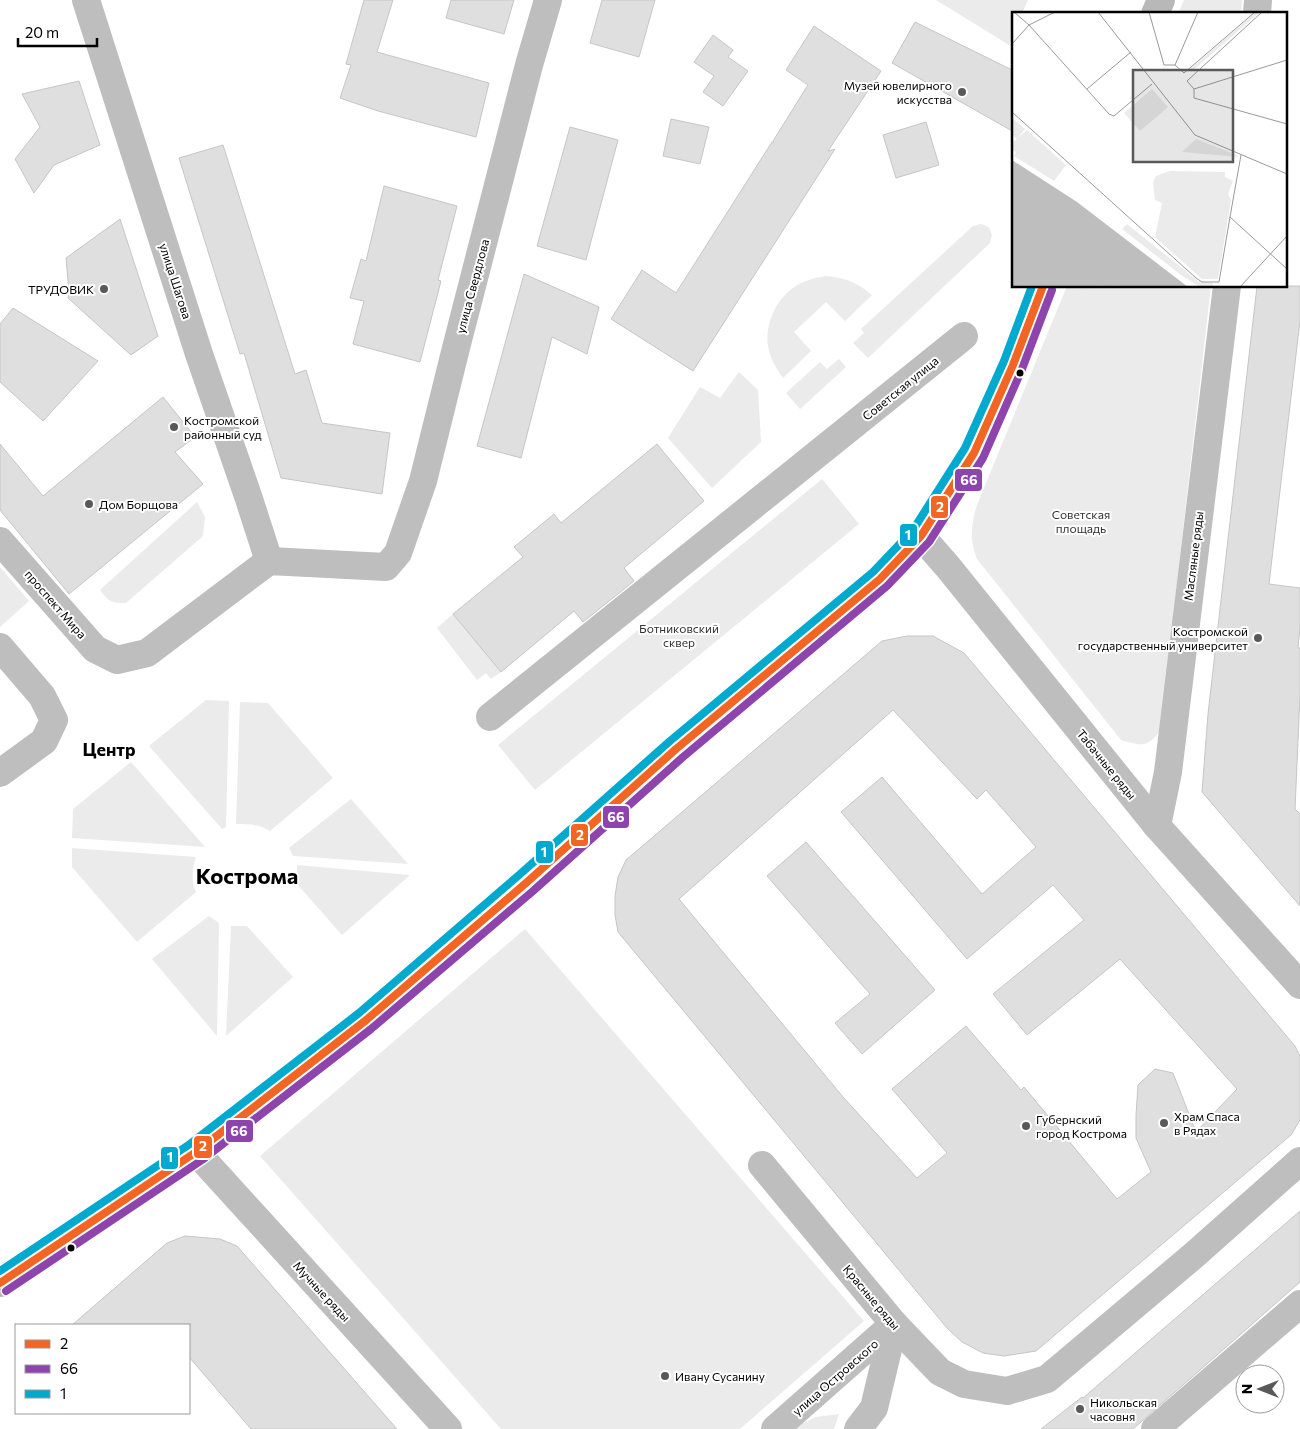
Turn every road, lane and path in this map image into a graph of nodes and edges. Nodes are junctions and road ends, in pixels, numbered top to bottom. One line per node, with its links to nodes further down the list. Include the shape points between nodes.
1 (86, 0): 10 (street, улица Шагова, via 207,381)
2 (548, 0): 10 (street, улица Свердлова, via 423,481 398,553 386,567)
3 (1161, 0): 4 (main road)
4 (1156, 12)
5 (1042, 288): 8 (main road, via 974,453)
6 (1227, 288): 14 (street, Масляные ряды, via 1168,772)
7 (964, 336): 12 (street, Советская улица)
8 (921, 536): 14 (street, Табачные ряды); 16 (main road, via 880,579 676,749 365,1021)
9 (0, 541): 10 (street, проспект Мира, via 95,649 117,660 147,653)
10 (269, 561)
11 (0, 646): 13 (street, via 42,696 54,720 44,741)
12 (490, 717)
13 (0, 774)
14 (1157, 826): 15 (street, Табачные ряды)
15 (1300, 985)
16 (196, 1152): 19 (main road); 22 (street, Мучные ряды)
17 (1300, 1161): 21 (street, Красные ряды, via 1047,1379 1008,1390 964,1384 940,1372)
18 (762, 1165): 21 (street, Красные ряды)
19 (0, 1283)
20 (1300, 1304): 25 (street)
21 (894, 1324): 23 (street, улица Островского); 24 (street, via 874,1408)
22 (448, 1429)
23 (775, 1429)
24 (858, 1429)
25 (1155, 1429)

